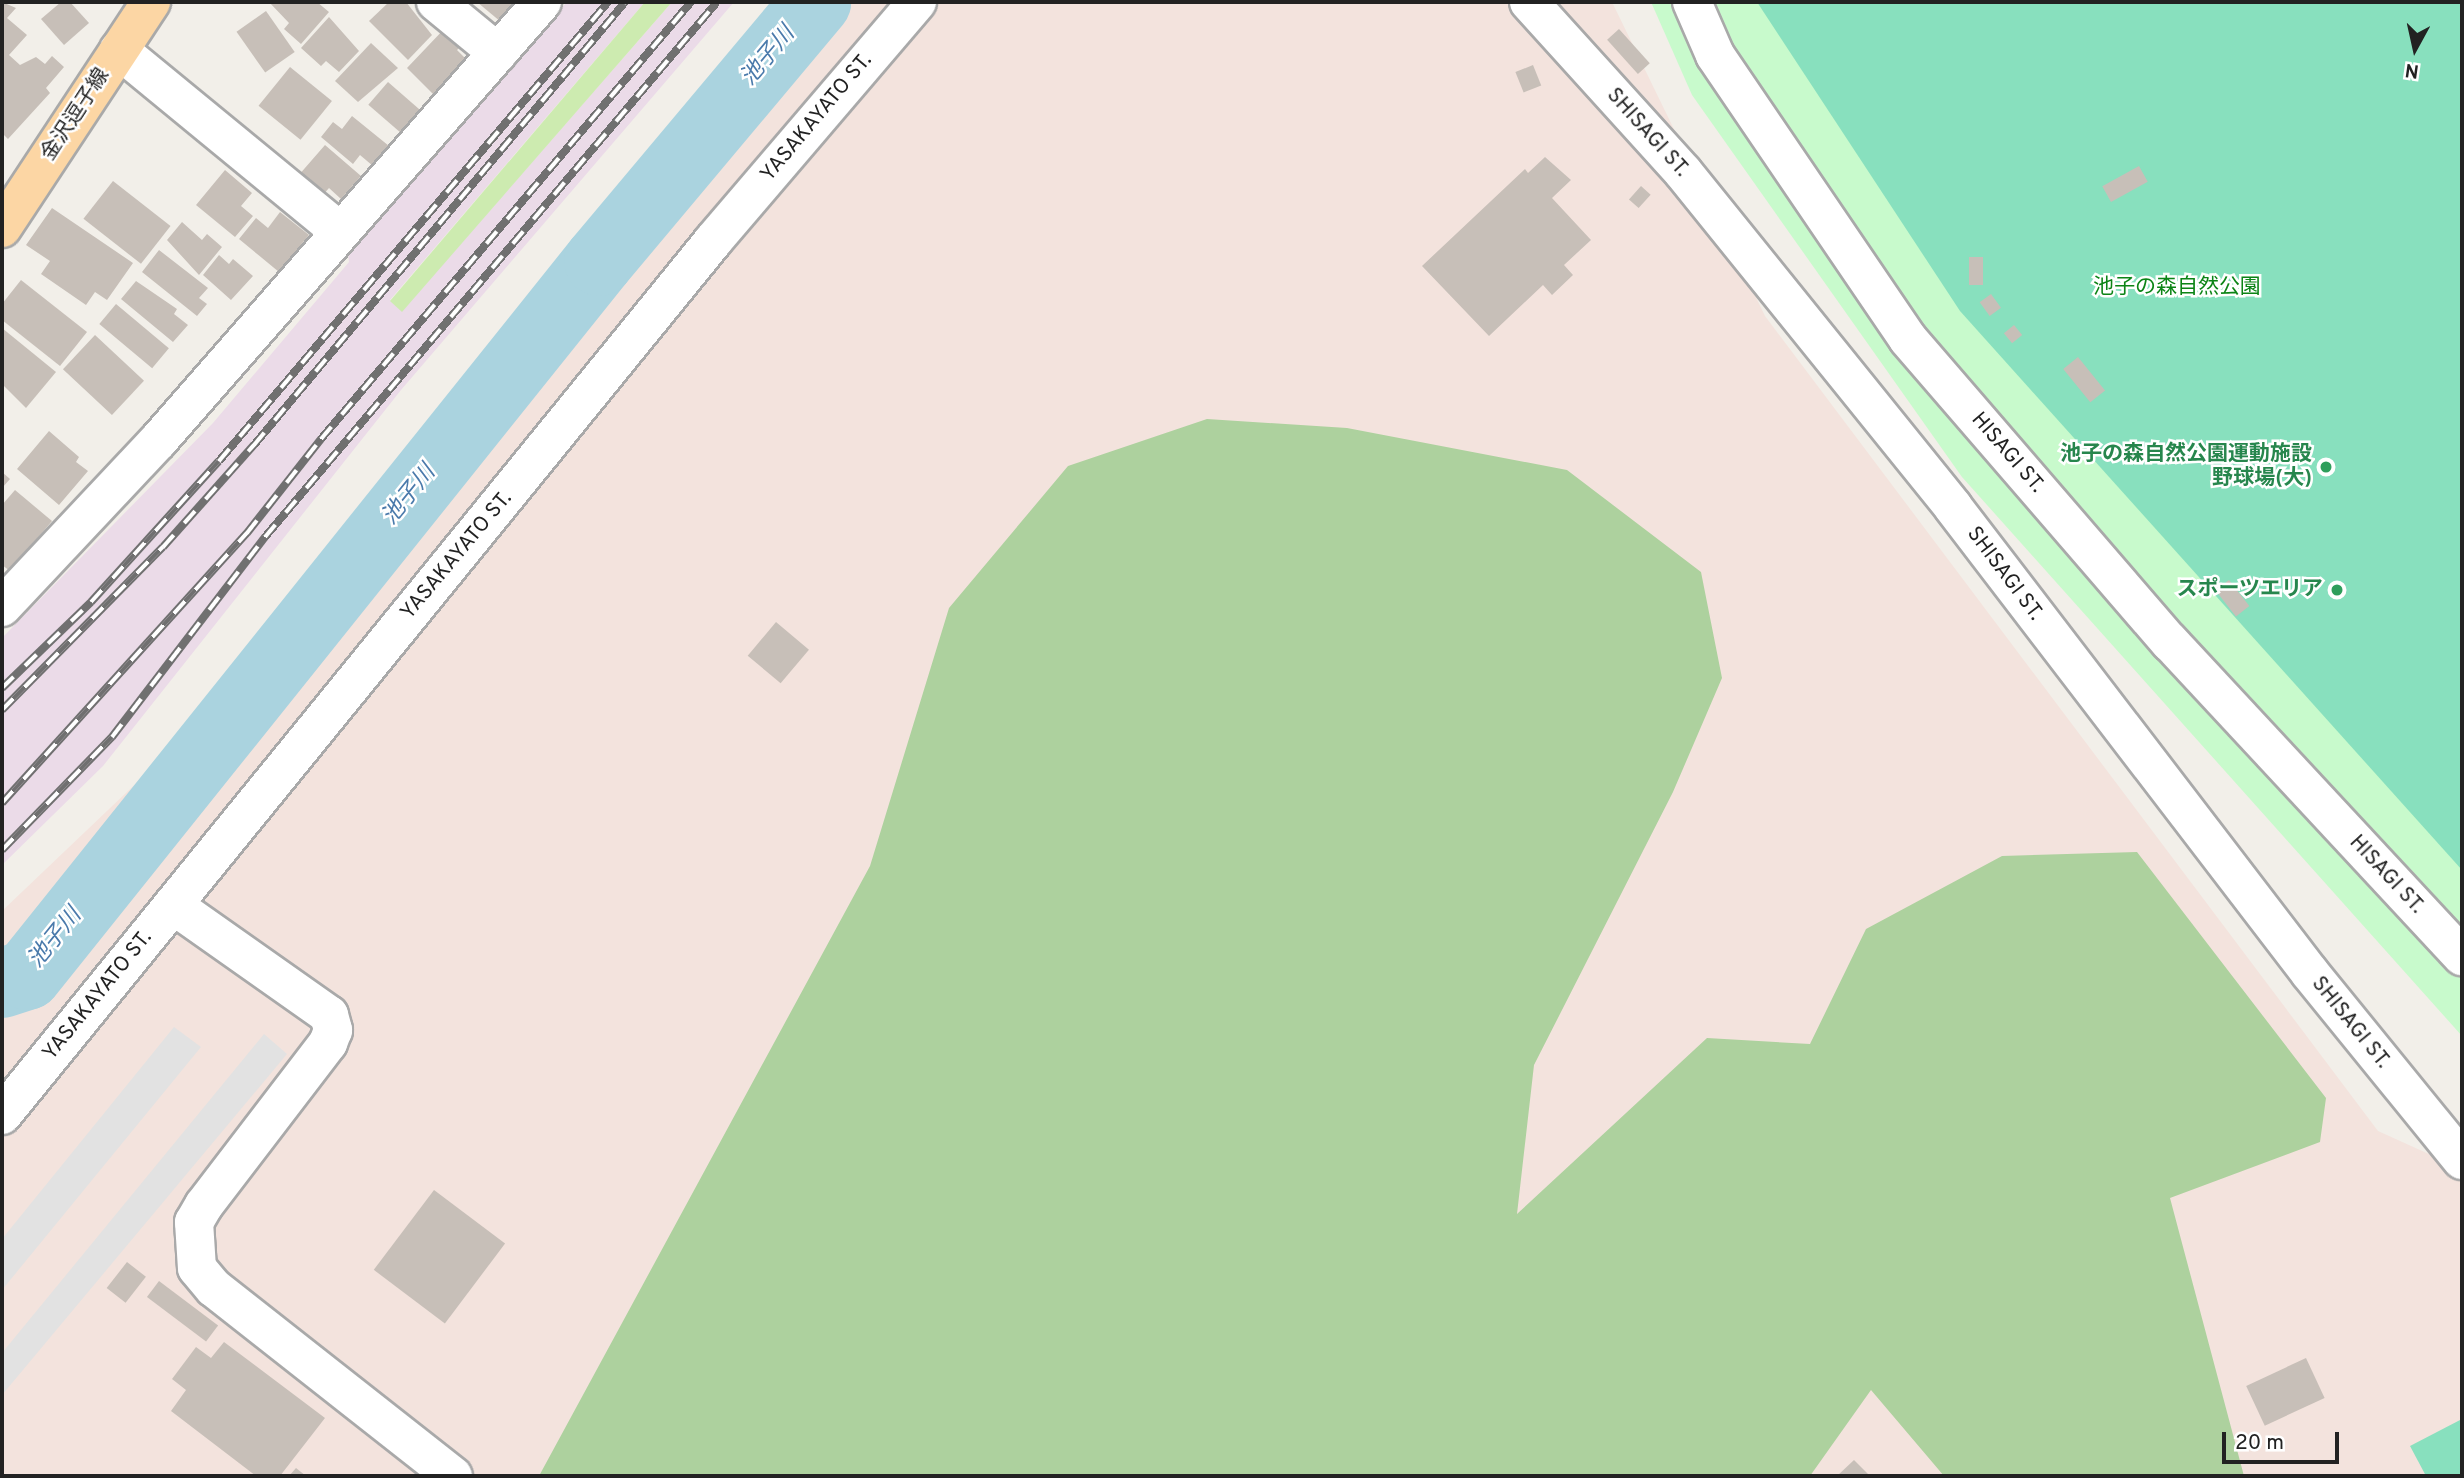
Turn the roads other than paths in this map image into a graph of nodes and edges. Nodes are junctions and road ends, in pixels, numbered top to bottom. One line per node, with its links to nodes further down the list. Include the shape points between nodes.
1 (150, 2): 7 (main road, 金沢逗子線)
2 (436, 2): 8 (street)
3 (542, 2): 8 (street)
4 (917, 2): 12 (street, YASAKAYATO ST., via 713,241)
5 (1529, 2): 15 (street, SHISAGI ST., via 1700,193 1952,507 2310,973)
6 (1692, 2): 13 (street, HISAGI ST., via 1714,55 1908,339 2170,642)
7 (119, 50): 9 (main road, 金沢逗子線); 10 (street)
8 (498, 53): 10 (street)
9 (2, 228)
10 (339, 230): 11 (street, via 158,441)
11 (2, 607)
12 (173, 905): 14 (street, YASAKAYATO ST.); 16 (street, via 329,1015 333,1030 328,1043 194,1222 197,1268 214,1288)
13 (2462, 956)
14 (2, 1115)
15 (2462, 1160)
16 (453, 1476)

